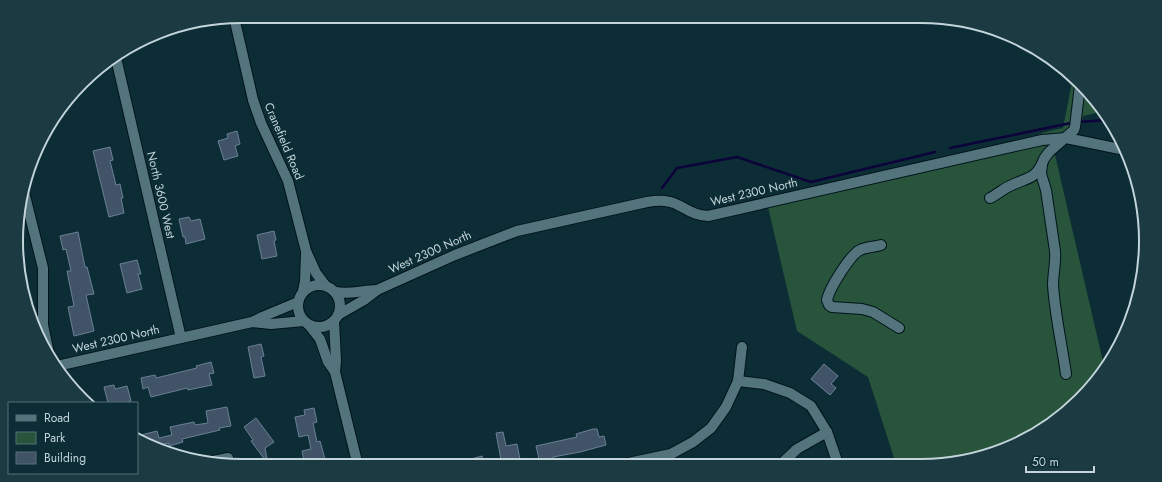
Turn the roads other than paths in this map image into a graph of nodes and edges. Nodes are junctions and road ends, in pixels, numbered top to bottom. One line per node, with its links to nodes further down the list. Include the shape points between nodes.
1 (235, 23): 10 (street, Cranefield Road, via 253,100 288,181)
2 (117, 62): 20 (street, North 3600 West)
3 (1079, 91): 4 (street, via 1075,127)
4 (1066, 138): 5 (street, West 2300 North); 6 (street, via 1049,152); 12 (street, West 2300 North, via 1042,140 708,216 697,215 678,205 658,200 525,229 485,242)
5 (1118, 149)
6 (1042, 164): 7 (street, via 1034,176 1010,185); 25 (street, via 1041,174 1046,190 1055,251 1053,286)
7 (990, 198)
8 (26, 202): 21 (street, via 43,268 43,325)
9 (881, 245): 19 (street, via 853,254 827,300 828,305 832,308 867,310)
10 (306, 252): 11 (street, Cranefield Road); 13 (street, Cranefield Road)
11 (325, 285): 13 (street, via 313,285); 14 (street)
12 (377, 290): 14 (street); 16 (street)
13 (303, 291): 15 (street)
14 (335, 292): 16 (street, via 340,303)
15 (298, 302): 17 (street); 18 (street, via 300,316)
16 (336, 318): 18 (street, via 322,327); 24 (street)
17 (252, 322): 18 (street); 20 (street, West 2300 North)
18 (307, 323): 24 (street, via 320,339 328,362)
19 (899, 328)
20 (181, 338): 23 (street, West 2300 North)
21 (46, 339)
22 (742, 346): 26 (street)
23 (62, 365)
24 (335, 372): 28 (street)
25 (1066, 374)
26 (738, 381): 27 (street, via 764,384 790,393 811,406); 29 (street, via 726,407 711,428 671,454)
27 (827, 432): 30 (street, via 797,449); 31 (street)
28 (356, 459)
29 (647, 459)
30 (786, 459)
31 (836, 459)

